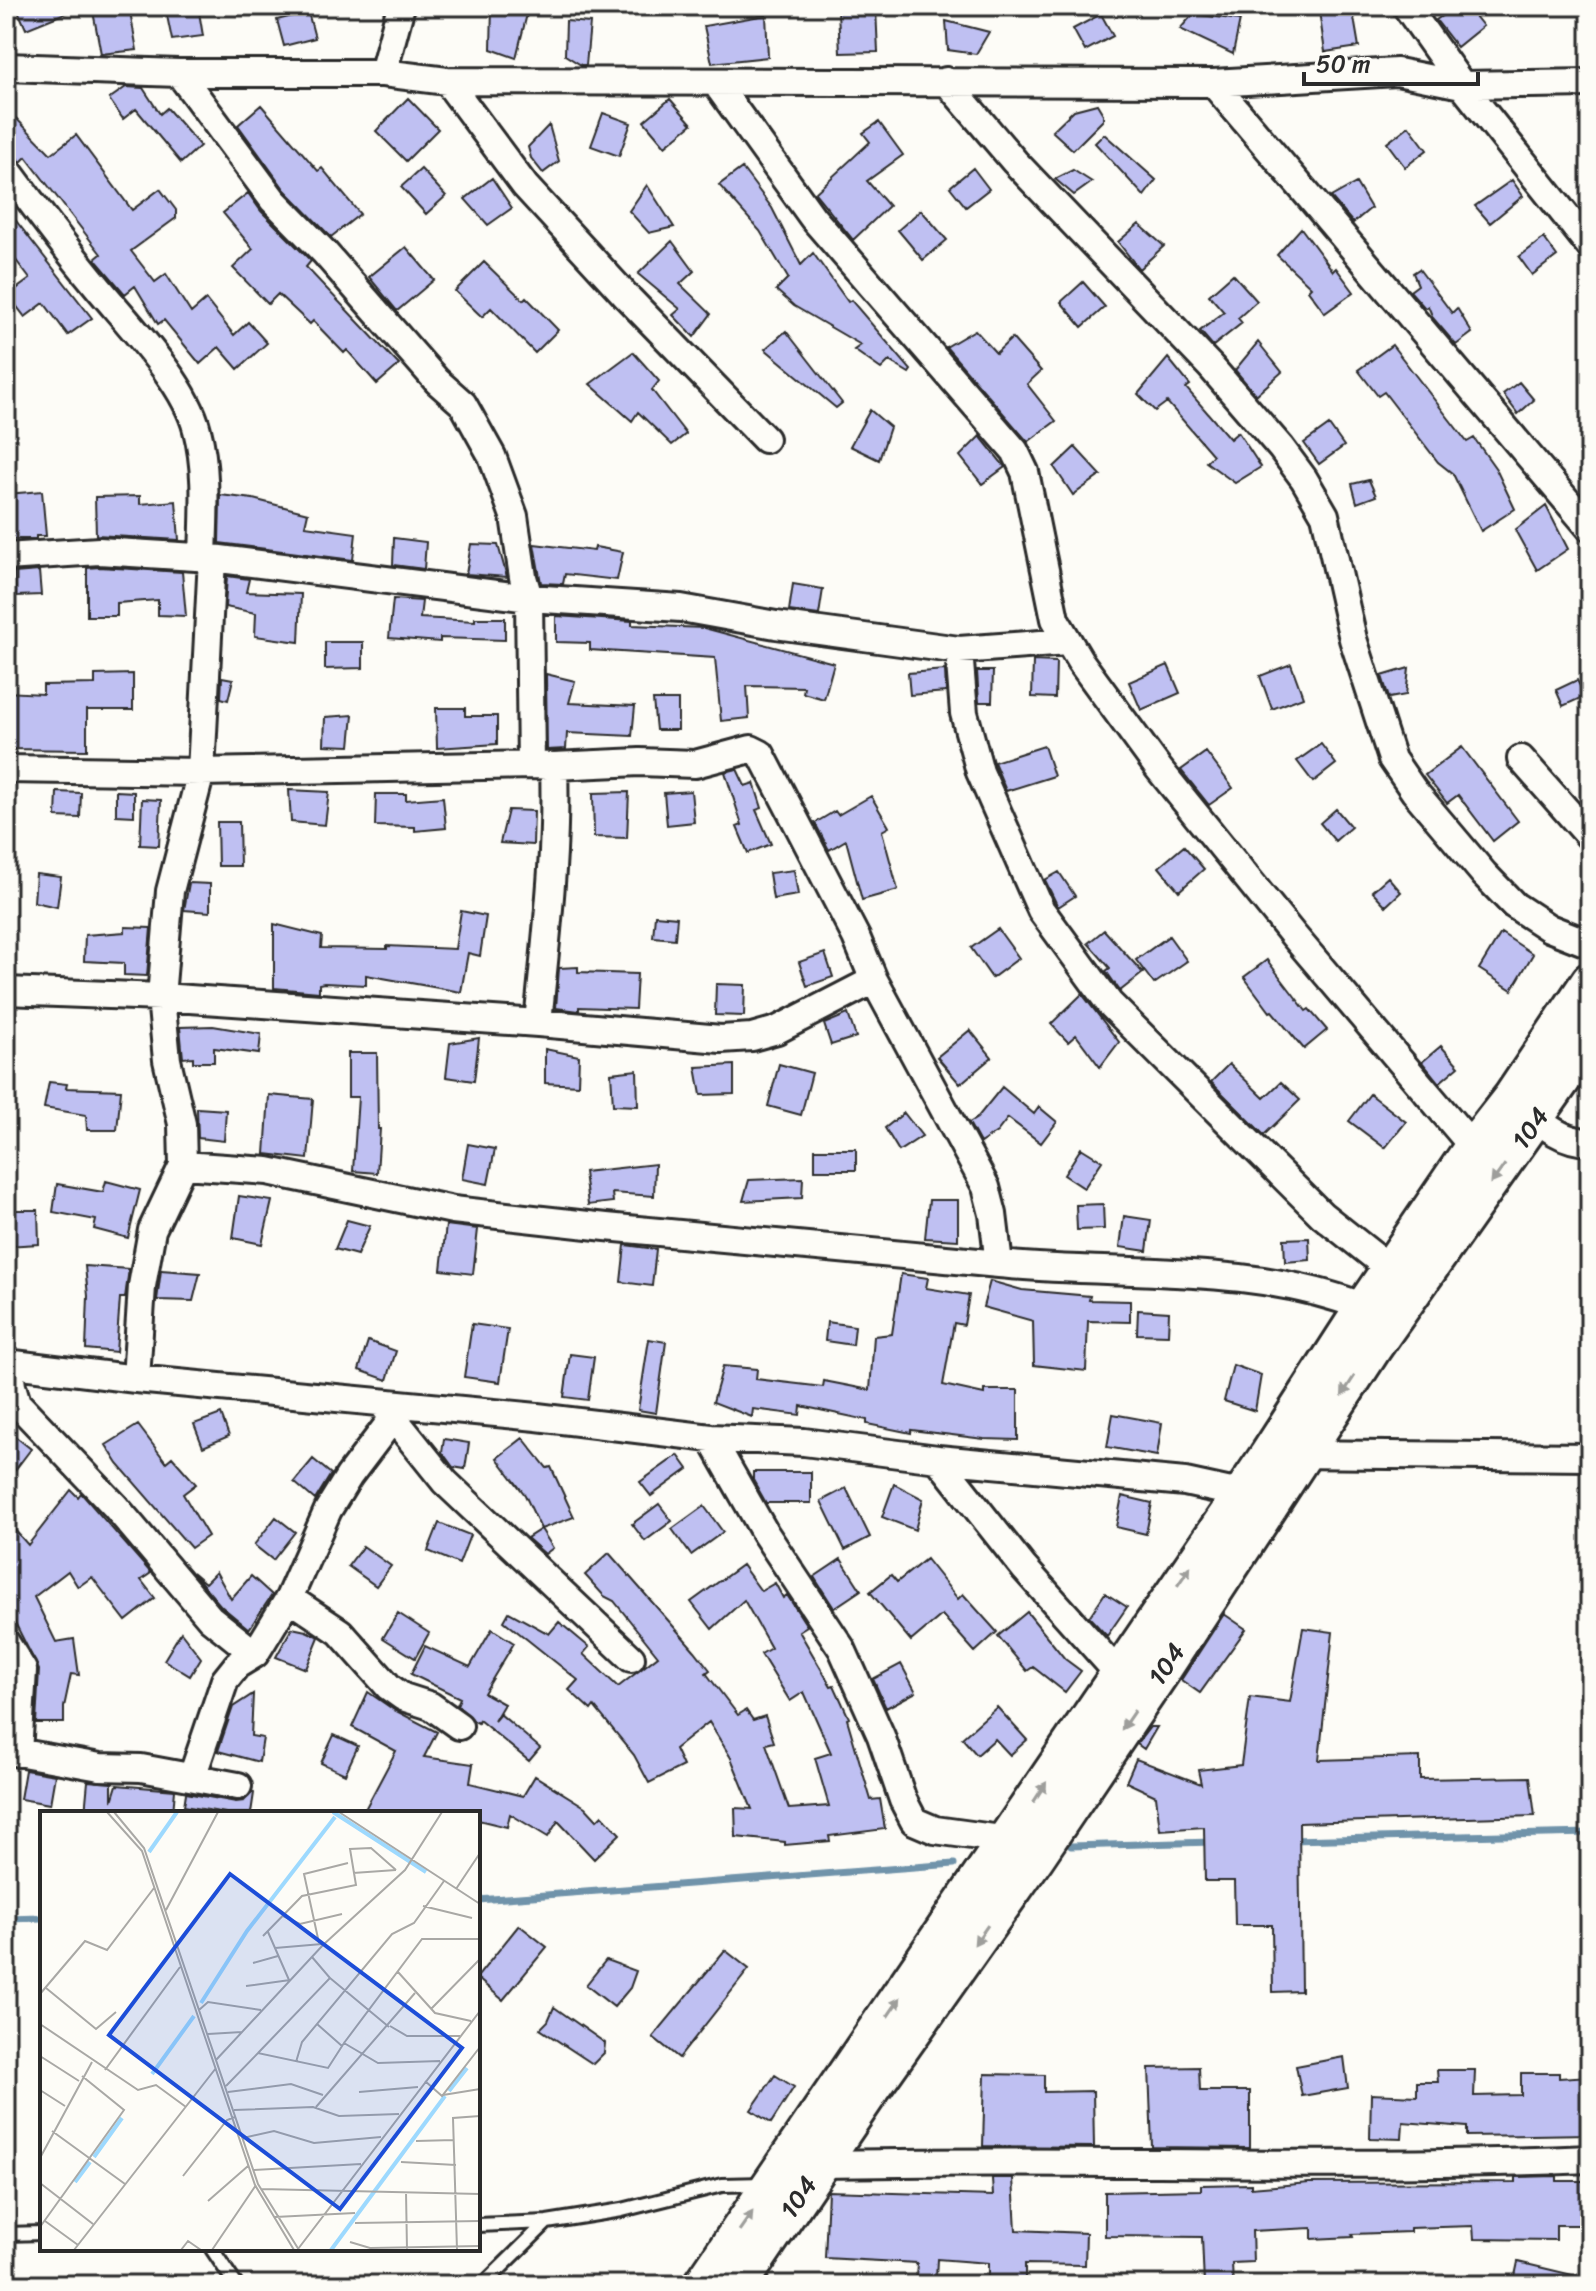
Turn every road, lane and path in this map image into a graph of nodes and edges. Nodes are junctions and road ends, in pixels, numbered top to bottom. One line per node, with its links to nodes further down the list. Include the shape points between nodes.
1 (401, 6): 5 (street)
2 (1406, 6): 11 (street)
3 (6, 67): 4 (street)
4 (179, 73): 5 (street); 18 (street, via 273,200 463,404 492,456 514,516)
5 (383, 73): 6 (street)
6 (447, 81): 8 (street); 14 (street, via 525,186)
7 (946, 81): 8 (street); 9 (street); 26 (street, via 1281,448 1325,515 1353,639 1392,759 1435,818 1514,905 1549,928)
8 (715, 82): 19 (street, via 813,218 1015,451 1025,472 1055,619)
9 (1213, 83): 11 (street, via 1397,72); 15 (street)
10 (1590, 83): 11 (street)
11 (1462, 85): 13 (street)
12 (6, 168): 17 (street, via 184,398 203,458)
13 (1590, 246)
14 (765, 439)
15 (1590, 528)
16 (6, 557): 17 (street, via 99,551)
17 (207, 558): 18 (street); 24 (street)
18 (529, 598): 20 (street, via 681,608); 22 (street)
19 (1067, 642): 20 (street); 35 (street, via 1159,769)
20 (959, 650): 38 (street, via 964,713 980,772 1041,910 1109,1003 1322,1215)
21 (1521, 759): 25 (street)
22 (542, 766): 24 (street); 27 (street, via 695,764 751,749 761,754); 31 (street, via 555,812)
23 (6, 769): 24 (street)
24 (201, 772): 30 (street, via 170,891)
25 (1590, 837)
26 (1590, 944)
27 (874, 980): 31 (street, via 777,1030 752,1037 721,1039); 37 (street, via 986,1187)
28 (1590, 981): 33 (street)
29 (6, 991): 30 (street)
30 (161, 997): 31 (street); 36 (street, via 167,1060 182,1124)
31 (538, 1023)
32 (1590, 1040): 33 (street, 104)
33 (1524, 1108): 34 (street, via 1562,1137); 35 (street); 45 (street, 104, one-way to 45)
34 (1590, 1142)
35 (1473, 1147): 38 (street)
36 (183, 1165): 37 (street, via 268,1171 453,1210); 41 (street, via 152,1230)
37 (999, 1264): 39 (street, via 1251,1277)
38 (1390, 1269): 39 (street)
39 (1364, 1307): 46 (street)
40 (8, 1363): 41 (street); 42 (street)
41 (136, 1379): 43 (street)
42 (12, 1410): 52 (street, via 115,1506 210,1618)
43 (387, 1411): 44 (street, via 537,1417); 50 (street, via 328,1510); 53 (street, via 445,1482)
44 (711, 1438): 48 (street, via 804,1442); 59 (street, via 765,1533 842,1649 914,1821)
45 (1305, 1453): 46 (street); 47 (street); 59 (street, 104, one-way to 59)
46 (1267, 1457): 49 (street)
47 (1590, 1457)
48 (938, 1459): 49 (street, via 1185,1482); 54 (street, via 1024,1568)
49 (1240, 1494): 54 (street, one-way to 49)
50 (289, 1598): 52 (street); 55 (street, via 340,1632 389,1687)
51 (6, 1643): 56 (street, via 23,1670)
52 (255, 1654): 57 (street, via 225,1680)
53 (631, 1658)
54 (1118, 1673): 59 (street, one-way to 54)
55 (459, 1726)
56 (12, 1752): 57 (street)
57 (192, 1777): 58 (street)
58 (238, 1786)
59 (1022, 1849): 61 (street, 104, one-way to 61); 62 (street, one-way to 59)
60 (1590, 2159): 61 (street)
61 (821, 2164): 71 (street, 104)
62 (773, 2183): 63 (lane, via 722,2185); 70 (street, one-way to 62)
63 (547, 2222): 64 (lane); 69 (lane)
64 (480, 2225)
65 (40, 2233): 66 (lane)
66 (6, 2234)
67 (213, 2251): 68 (lane)
68 (236, 2285)
69 (483, 2285)
70 (702, 2285)
71 (739, 2285)

